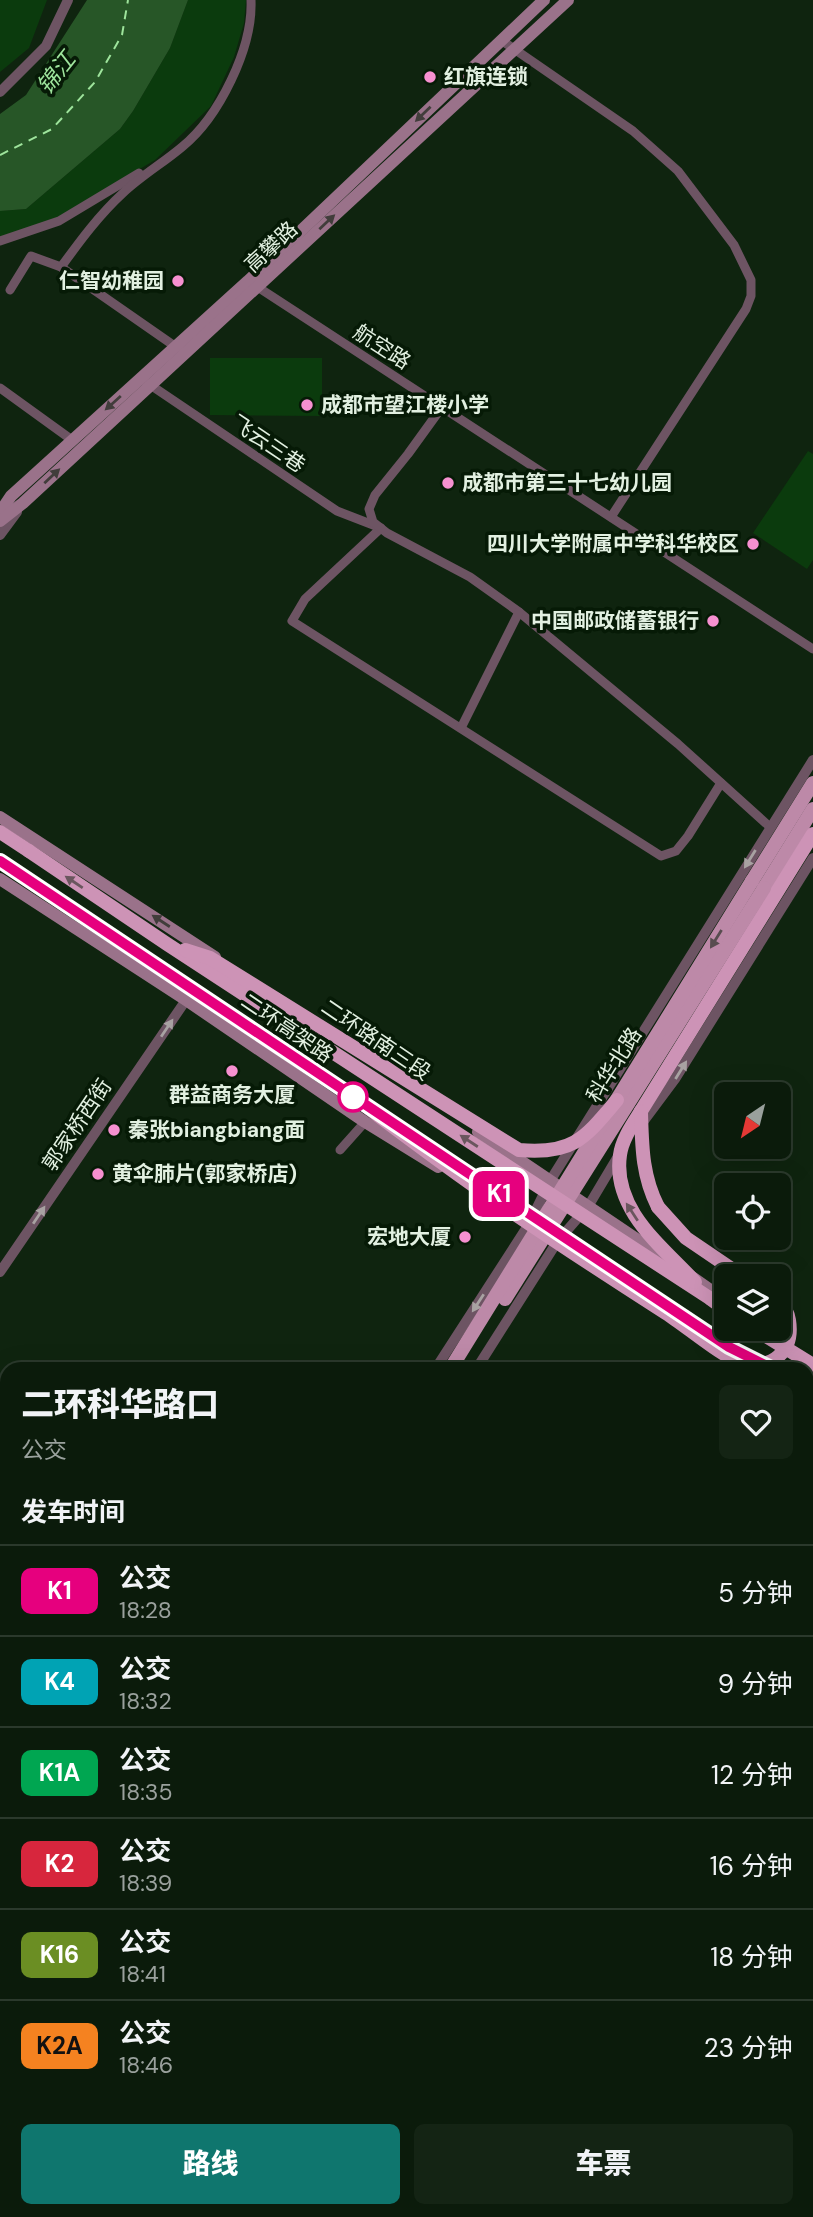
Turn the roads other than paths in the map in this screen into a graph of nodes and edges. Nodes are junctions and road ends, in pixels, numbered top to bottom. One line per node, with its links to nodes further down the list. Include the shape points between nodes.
1 (68, 0): 7 (street, via 46,46)
2 (251, 0): 8 (street, via 241,57 218,109 184,146)
3 (544, 0): 5 (main road, 高攀路)
4 (568, 0): 6 (main road, 高攀路)
5 (500, 40): 6 (street); 11 (main road, 高攀路, one-way to 11)
6 (514, 49): 11 (main road, 高攀路, one-way to 6); 22 (street, via 633,131 678,171 734,245 751,280 746,309)
7 (0, 92)
8 (158, 164): 9 (street, via 59,221); 10 (street, via 94,221)
9 (0, 241)
10 (61, 267): 12 (street, via 30,256); 13 (street)
11 (253, 284): 13 (main road, 高攀路); 14 (main road, 高攀路); 16 (street, 航空路)
12 (10, 290)
13 (176, 347): 14 (main road, 高攀路)
14 (146, 382): 17 (main road, 高攀路, one-way to 17); 19 (main road, 高攀路, one-way to 14); 24 (street, 飞云三巷, via 337,511)
15 (0, 388): 17 (street)
16 (442, 407): 22 (street, 航空路); 24 (street, via 375,495 369,509 373,522)
17 (72, 440): 18 (main road, 高攀路)
18 (11, 496): 20 (street); 21 (main road, 高攀路)
19 (23, 503): 23 (main road, 高攀路); 25 (street)
20 (0, 506)
21 (0, 512)
22 (611, 517): 27 (street, 航空路)
23 (0, 521)
24 (381, 528): 26 (street, 飞云三巷, via 470,577); 28 (street, via 305,599 292,621)
25 (0, 535)
26 (519, 612): 28 (street); 30 (street, 飞云三巷)
27 (813, 649)
28 (461, 728): 30 (street, via 662,856 676,851)
29 (813, 760): 34 (street)
30 (721, 783): 34 (street, 飞云三巷)
31 (813, 783): 40 (main road, 科华北路)
32 (813, 809): 40 (main road, 科华北路)
33 (0, 817): 48 (main road, 二环路南三段, one-way to 33, via 360,1050)
34 (770, 827): 48 (street, one-way to 48)
35 (0, 832): 41 (highway, 二环高架路, one-way to 35, bridge)
36 (813, 834): 45 (highway)
37 (813, 858): 49 (street, one-way to 37, via 617,1157 675,1079)
38 (0, 861): 43 (highway, 二环高架路)
39 (1, 882): 42 (main road)
40 (758, 884): 44 (main road, 科华北路, one-way to 44, bridge); 63 (main road, bridge)
41 (167, 944): 44 (highway, bridge, via 210,958 519,1150 558,1150 577,1142); 55 (highway, 二环高架路, one-way to 41, bridge)
42 (186, 1000): 46 (main road); 53 (street, 郭家桥西街, one-way to 42)
43 (347, 1092): 60 (highway, 二环高架路, bridge); 66 (highway, bridge, via 491,1198)
44 (617, 1100): 62 (main road, 科华北路, bridge)
45 (641, 1111): 52 (highway, bridge, via 645,1174 658,1207 686,1238); 55 (highway, one-way to 45, bridge, via 626,1202 620,1154)
46 (365, 1122): 47 (street); 50 (main road)
47 (340, 1150)
48 (550, 1181): 49 (main road, 二环路南三段); 50 (street)
49 (589, 1205): 51 (street); 54 (main road, 二环路南三段)
50 (529, 1224): 51 (main road); 61 (street, one-way to 61)
51 (557, 1242): 64 (street); 65 (main road)
52 (724, 1264)
53 (0, 1272)
54 (714, 1293)
55 (711, 1299): 56 (highway, 二环高架路)
56 (714, 1301)
57 (772, 1341): 70 (highway)
58 (778, 1341): 71 (highway)
59 (788, 1341): 69 (highway, bridge, via 780,1356)
60 (729, 1347): 67 (highway, 二环高架路, bridge); 68 (highway, bridge)
61 (440, 1362)
62 (455, 1362)
63 (465, 1362)
64 (481, 1362)
65 (728, 1362)
66 (740, 1362)
67 (752, 1362)
68 (759, 1362)
69 (770, 1362)
70 (798, 1362)
71 (813, 1362)

